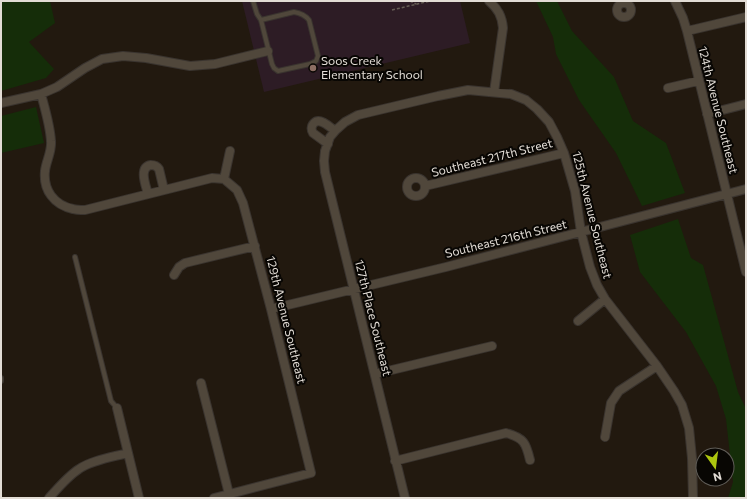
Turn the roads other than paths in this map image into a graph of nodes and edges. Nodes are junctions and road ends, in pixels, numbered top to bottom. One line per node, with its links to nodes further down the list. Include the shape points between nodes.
1 (253, 1): 5 (lane)
2 (489, 1): 10 (street, via 498,10 503,22)
3 (675, 1): 6 (street, 124th Avenue Southeast)
4 (746, 17): 6 (street)
5 (261, 20): 7 (lane); 7 (lane, via 294,12 306,17 318,56 310,64 278,71 274,68)
6 (687, 32): 8 (street, 124th Avenue Southeast)
7 (268, 51): 11 (street, via 216,64 190,66 122,56 102,59)
8 (698, 81): 9 (street); 14 (street, 124th Avenue Southeast)
9 (668, 88)
10 (494, 92): 15 (street, 125th Avenue Southeast, via 468,90 358,115 345,122); 17 (street, 125th Avenue Southeast, via 511,94 526,100 537,109 549,122)
11 (41, 94): 12 (street); 22 (street, via 52,142 45,170 45,182 47,191 54,200 63,206 85,210)
12 (1, 103)
13 (746, 104): 14 (street)
14 (707, 114): 23 (street, 124th Avenue Southeast)
15 (331, 137): 29 (street, 127th Place Southeast, via 324,161 325,172)
16 (230, 151): 18 (street)
17 (564, 153): 19 (street, Southeast 217th Street); 24 (street, 125th Avenue Southeast, via 576,191)
18 (224, 179): 21 (street, via 212,178); 25 (street, 129th Avenue Southeast, via 237,190)
19 (425, 186)
20 (746, 189): 23 (street, Southeast 216th Street)
21 (164, 190): 22 (street); 22 (street, via 159,170 154,165 149,165 144,171)
22 (148, 194)
23 (727, 194): 24 (street, Southeast 216th Street); 27 (street, 124th Avenue Southeast)
24 (581, 232): 29 (street, Southeast 216th Street); 30 (street, 125th Avenue Southeast, via 590,267)
25 (255, 246): 28 (street, via 185,263); 31 (street, 129th Avenue Southeast)
26 (75, 256): 39 (lane, via 111,401)
27 (746, 272)
28 (174, 275)
29 (354, 289): 31 (street, Southeast 216th Street); 35 (street, 127th Place Southeast)
30 (605, 299): 32 (street); 34 (street, 125th Avenue Southeast)
31 (271, 309): 44 (street, 129th Avenue Southeast, via 311,473)
32 (578, 320)
33 (492, 346): 35 (street)
34 (657, 366): 40 (street, via 619,391 611,403); 49 (street, 125th Avenue Southeast, via 682,405 689,428)
35 (375, 374): 43 (street, 127th Place Southeast)
36 (1, 378): 37 (lane)
37 (1, 382)
38 (202, 383): 44 (street)
39 (117, 408): 41 (street)
40 (605, 438)
41 (128, 453): 45 (street, via 79,469); 46 (street)
42 (530, 460): 43 (street, via 528,449 522,440 506,433)
43 (395, 461): 48 (street, 127th Place Southeast)
44 (229, 494): 47 (street)
45 (49, 498)
46 (139, 498)
47 (214, 498)
48 (405, 498)
49 (693, 498)

